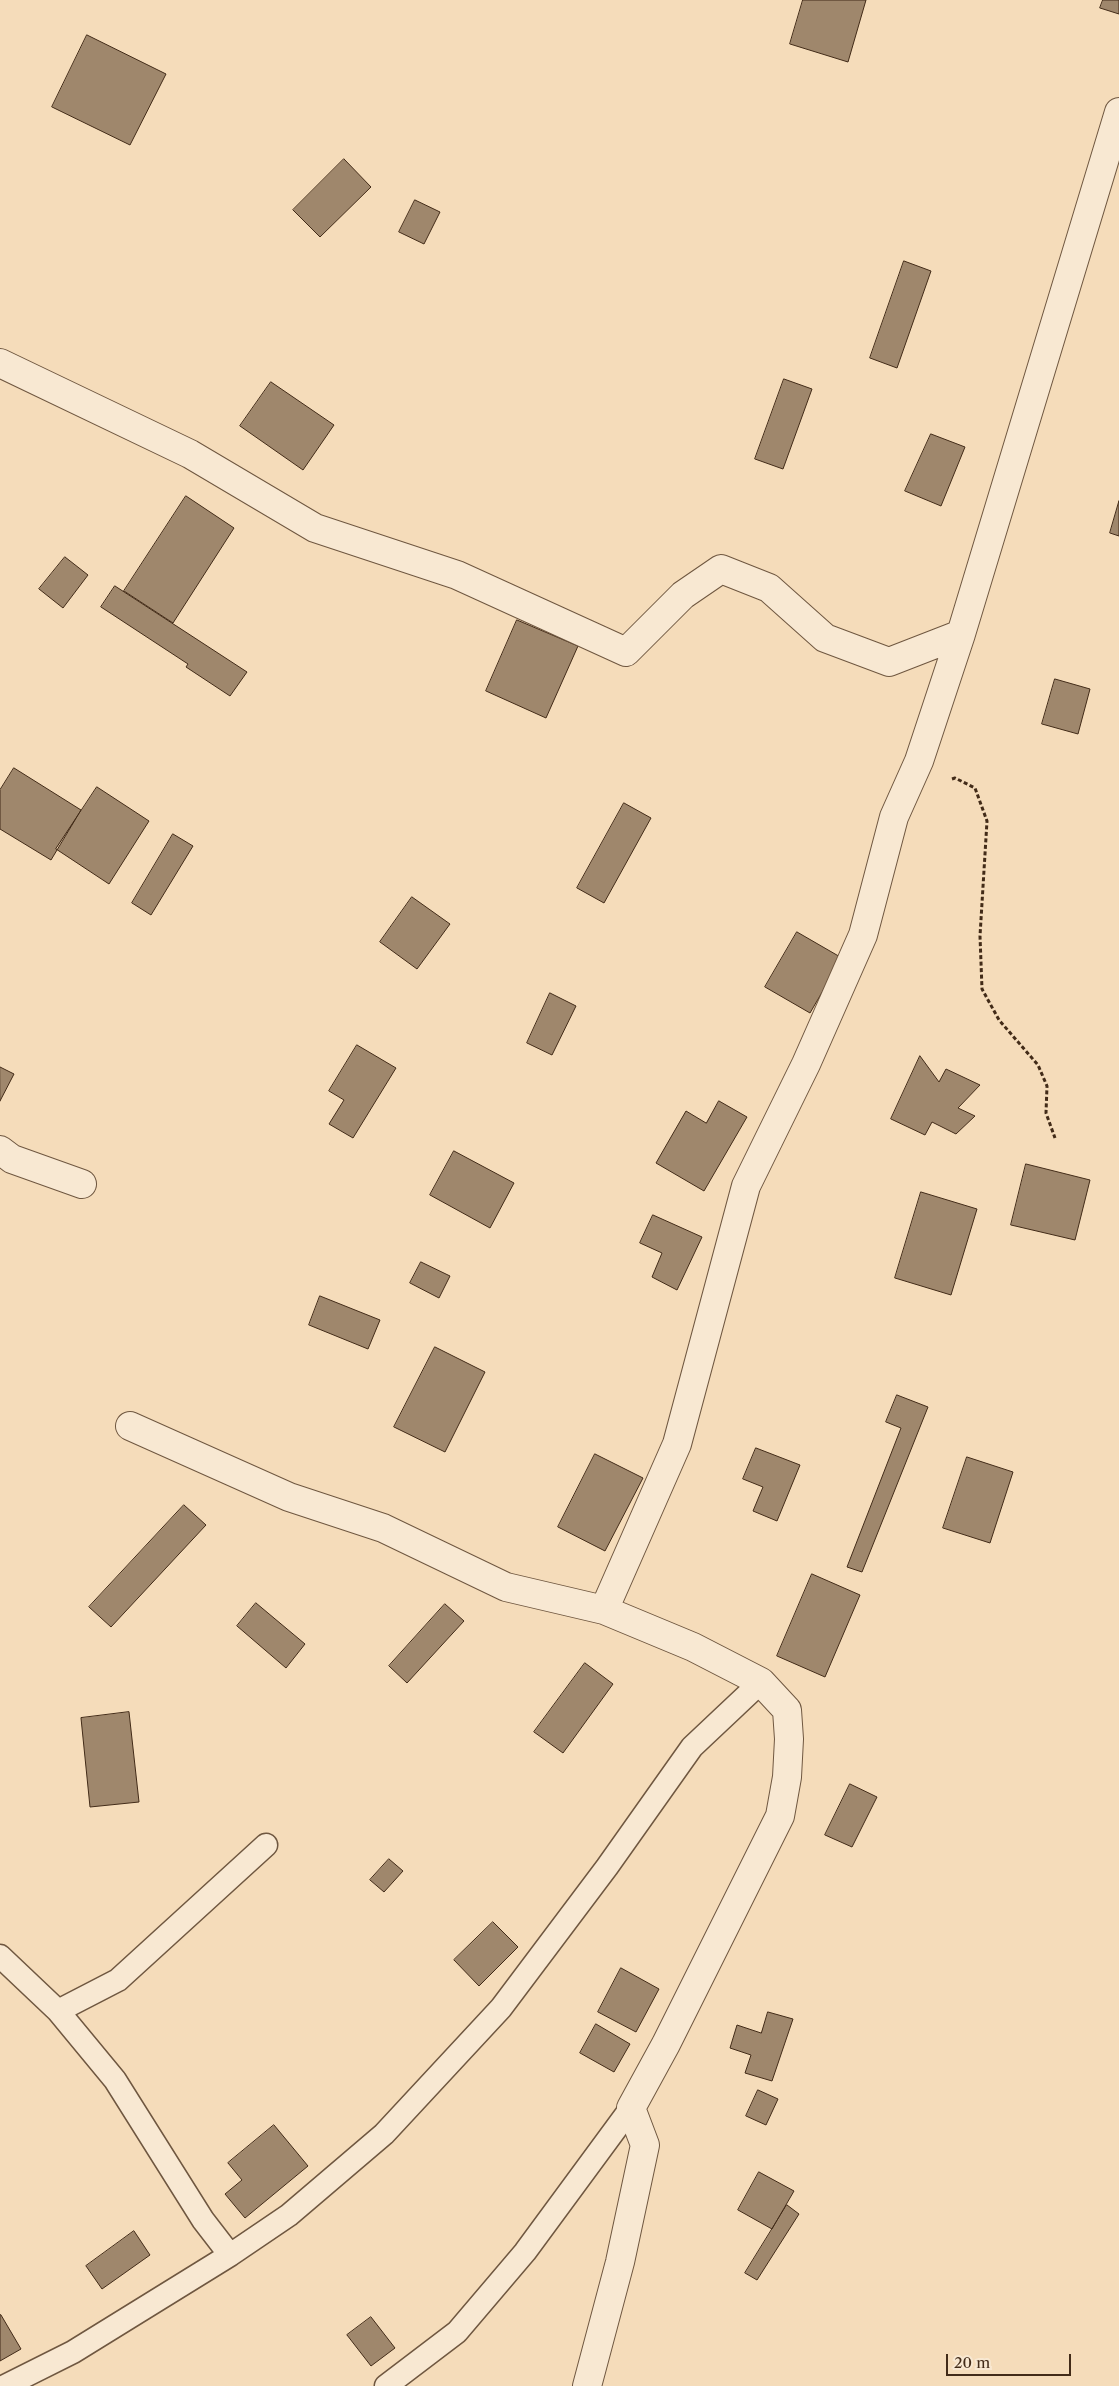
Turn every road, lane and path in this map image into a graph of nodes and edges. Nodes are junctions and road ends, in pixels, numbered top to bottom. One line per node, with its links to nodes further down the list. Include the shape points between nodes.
1 (1119, 112): 3 (street)
2 (0, 363): 3 (street, via 190,454 315,528 457,576 626,652 684,595 721,569 769,588 825,638 889,662)
3 (961, 634): 9 (street, via 920,761 894,817 863,934 806,1064 746,1186 678,1444)
4 (947, 781): 5 (path, via 955,778 975,788 987,822 980,936 982,989 999,1020 1038,1065 1047,1086 1046,1113)
5 (1055, 1138)
6 (0, 1150): 7 (street, via 12,1159)
7 (82, 1184)
8 (130, 1426): 9 (street, via 289,1497 383,1528 506,1587)
9 (604, 1610): 10 (street, via 693,1647)
10 (761, 1682): 14 (street, via 786,1710 789,1738 787,1777 780,1816); 15 (lane, via 692,1747 502,2008 384,2134 289,2216)
11 (266, 1845): 13 (lane, via 118,1980)
12 (0, 1956): 13 (lane)
13 (58, 2011): 15 (lane, via 115,2080 203,2220)
14 (631, 2108): 17 (lane, via 525,2252 457,2332); 18 (street, via 645,2145 620,2262)
15 (230, 2255): 16 (lane, via 74,2352)
16 (5, 2386)
17 (386, 2386)
18 (587, 2386)

